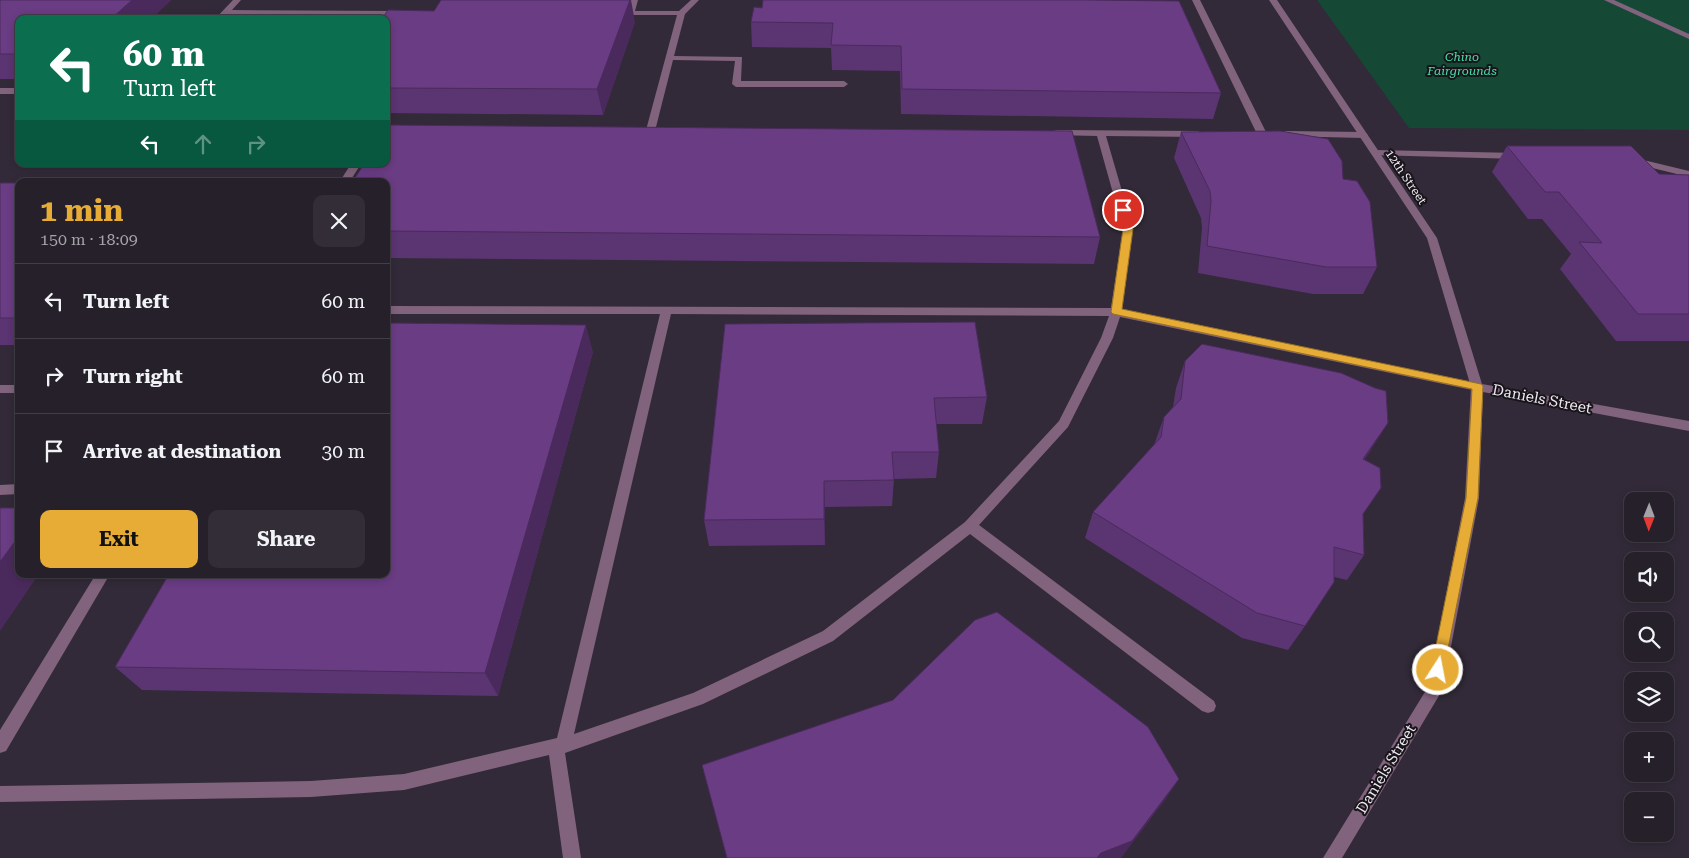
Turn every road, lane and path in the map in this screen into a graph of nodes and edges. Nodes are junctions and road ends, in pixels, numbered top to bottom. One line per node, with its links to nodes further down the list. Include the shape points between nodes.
1 (237, 0): 7 (street)
2 (634, 0): 10 (street)
3 (695, 0): 11 (street)
4 (1196, 0): 22 (street, via 1257,134)
5 (1273, 0): 22 (street, 12th Street)
6 (1608, 0): 13 (street)
7 (225, 12): 8 (street); 12 (street)
8 (405, 12)
9 (612, 13): 10 (street)
10 (630, 13): 11 (street)
11 (681, 13): 14 (street)
12 (222, 15)
13 (1689, 37)
14 (670, 58): 15 (street, via 739,59 736,84); 18 (street, via 646,130)
15 (844, 84)
16 (0, 91): 17 (street)
17 (15, 91)
18 (670, 130)
19 (1043, 132): 20 (street)
20 (1101, 133): 21 (street); 31 (street, via 1128,229)
21 (1205, 134)
22 (1363, 135): 23 (street, 12th Street)
23 (1375, 153): 24 (street); 32 (street, 12th Street, via 1432,238)
24 (1528, 156)
25 (1621, 159): 27 (street)
26 (354, 167): 28 (street)
27 (1689, 174)
28 (347, 178)
29 (390, 310): 30 (street)
30 (666, 311): 31 (street); 41 (street)
31 (1116, 312): 32 (street); 38 (street, via 1107,338 1064,424)
32 (1477, 386): 35 (street, Daniels Street); 45 (street, Daniels Street, via 1472,498 1435,689)
33 (0, 389): 34 (street)
34 (15, 389)
35 (1689, 426)
36 (15, 489): 37 (street)
37 (0, 490)
38 (970, 526): 40 (street); 41 (street, via 828,636 697,699)
39 (101, 578): 42 (street)
40 (1208, 706)
41 (564, 744): 43 (street, via 395,782 311,790); 44 (street, via 556,748)
42 (0, 745)
43 (0, 794)
44 (572, 858)
45 (1332, 858)

